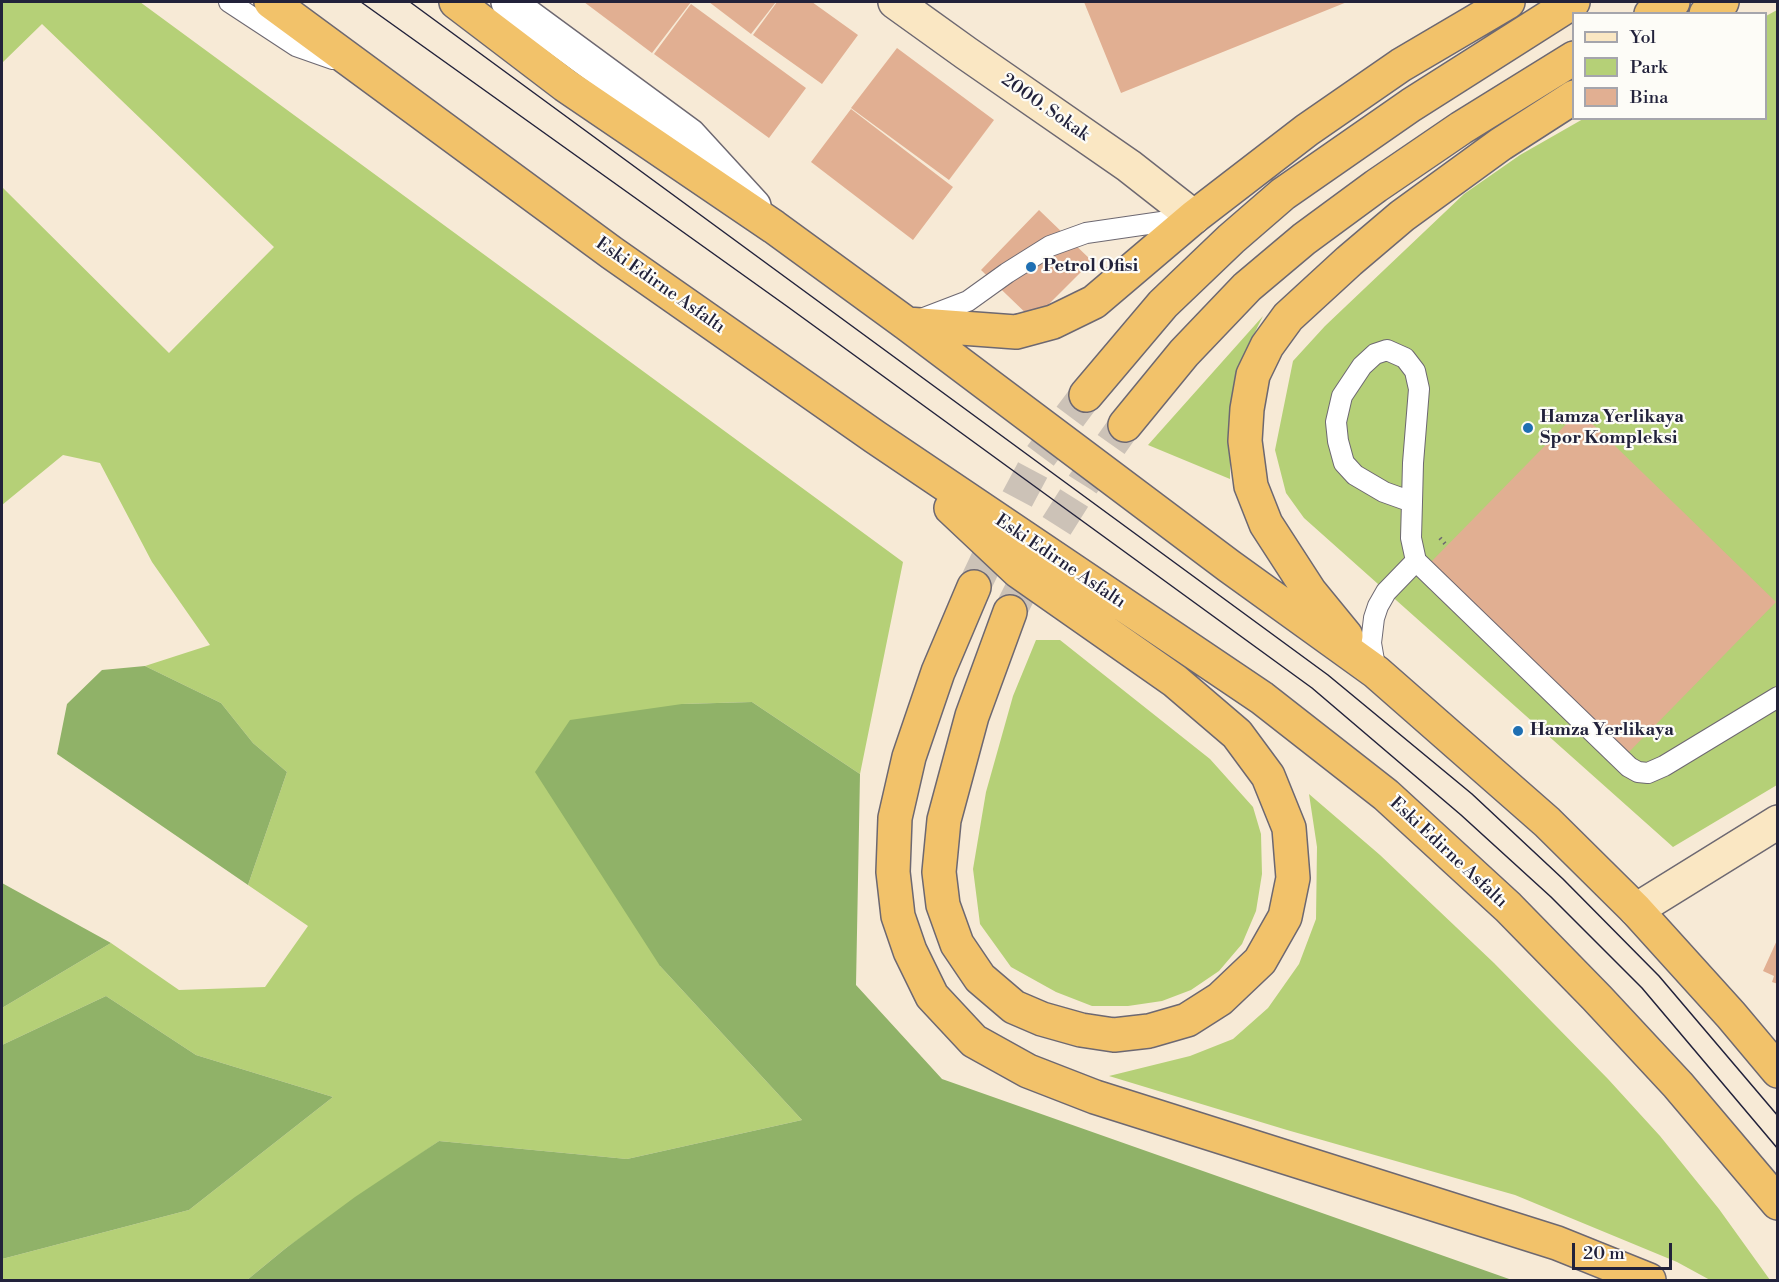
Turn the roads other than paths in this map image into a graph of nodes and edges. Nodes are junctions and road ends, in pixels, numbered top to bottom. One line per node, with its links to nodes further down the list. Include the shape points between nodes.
1 (229, 2): 13 (lane, via 296,46)
2 (271, 2): 13 (highway, Eski Edirne Asfaltı)
3 (456, 2): 16 (highway, via 565,85)
4 (508, 2): 16 (street, via 689,135)
5 (895, 2): 15 (street, 2000. Sokak, via 1129,166)
6 (1508, 2): 15 (highway, via 1373,84)
7 (1573, 2): 18 (highway, via 1411,105 1283,194 1163,304)
8 (1673, 2): 10 (highway)
9 (1722, 2): 11 (highway)
10 (1655, 12)
11 (1709, 12)
12 (1572, 59): 19 (highway, via 1461,128 1304,239 1247,287 1184,353)
13 (366, 71): 20 (highway, Eski Edirne Asfaltı, via 612,253)
14 (1572, 98): 25 (highway, via 1465,170 1349,261 1288,317 1267,346 1254,375 1245,441 1251,486 1266,524 1310,592)
15 (1194, 217): 17 (lane, via 1086,233 1050,246 968,301); 17 (highway, via 1095,302 1053,322 1016,332)
16 (774, 227): 17 (highway)
17 (907, 324): 25 (highway)
18 (1086, 395)
19 (1125, 425)
20 (875, 437): 24 (highway, via 1018,571 1175,681 1237,734 1268,776 1289,828 1293,878 1285,917 1260,961 1220,999 1187,1020 1149,1031 1114,1035 1042,1019 1014,1007 980,978 957,944 943,905 939,872 944,820 972,716); 30 (highway, Eski Edirne Asfaltı, via 1262,698 1386,795 1508,907 1598,998)
21 (1412, 502): 21 (lane, via 1419,389 1416,371 1405,358 1387,350 1375,354 1362,366 1341,396 1336,422 1338,441 1344,463 1355,475); 22 (lane, via 1411,538)
22 (1416, 561): 25 (lane, via 1378,606 1371,643); 26 (lane, via 1638,772 1648,773 1664,766)
23 (974, 587): 31 (highway, via 938,672 909,757 895,818 893,872 898,916 910,951 932,996 974,1041 1028,1071 1095,1097 1546,1240)
24 (1010, 612)
25 (1376, 672): 28 (highway, via 1547,822)
26 (1778, 697)
27 (1778, 822): 28 (street)
28 (1636, 910): 29 (highway)
29 (1778, 1071)
30 (1778, 1203)
31 (1648, 1281)

